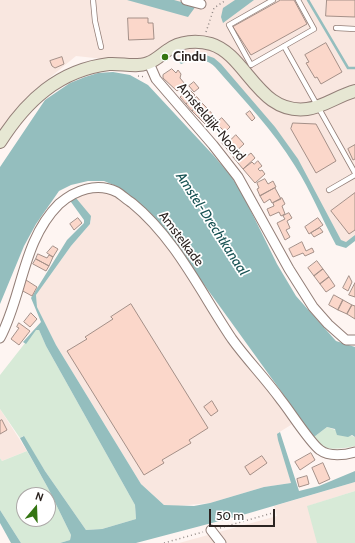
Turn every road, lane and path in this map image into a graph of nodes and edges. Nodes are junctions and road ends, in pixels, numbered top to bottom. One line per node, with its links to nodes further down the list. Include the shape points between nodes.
1 (93, 0): 11 (lane)
2 (186, 0): 6 (street)
3 (226, 0): 9 (path, via 214,8)
4 (274, 0): 10 (lane, via 229,25 251,64)
5 (298, 0): 10 (lane, via 314,29)
6 (200, 4)
7 (336, 28): 8 (lane)
8 (355, 29)
9 (203, 42): 12 (street, via 179,44); 16 (street, via 219,47 267,97 282,106 308,109)
10 (284, 46): 16 (lane)
11 (101, 47)
12 (149, 63): 14 (street, Amsteldijk-Noord); 17 (street, via 110,64 86,68 65,77 30,101)
13 (134, 74): 14 (path)
14 (156, 79): 21 (street, Amsteldijk-Noord, via 238,177 289,270 314,307 346,340)
15 (355, 91): 16 (street)
16 (318, 106): 18 (lane)
17 (0, 142)
18 (355, 174): 19 (lane)
19 (330, 190)
20 (0, 338): 22 (street, Amstelkade, via 32,244 44,224 71,195 86,188 103,188 117,192 145,214 165,238 232,339 280,397 316,447 327,453)
21 (355, 340)
22 (355, 452)
23 (276, 512): 24 (path)
24 (211, 530): 25 (path); 26 (street)
25 (164, 543)
26 (221, 543)

